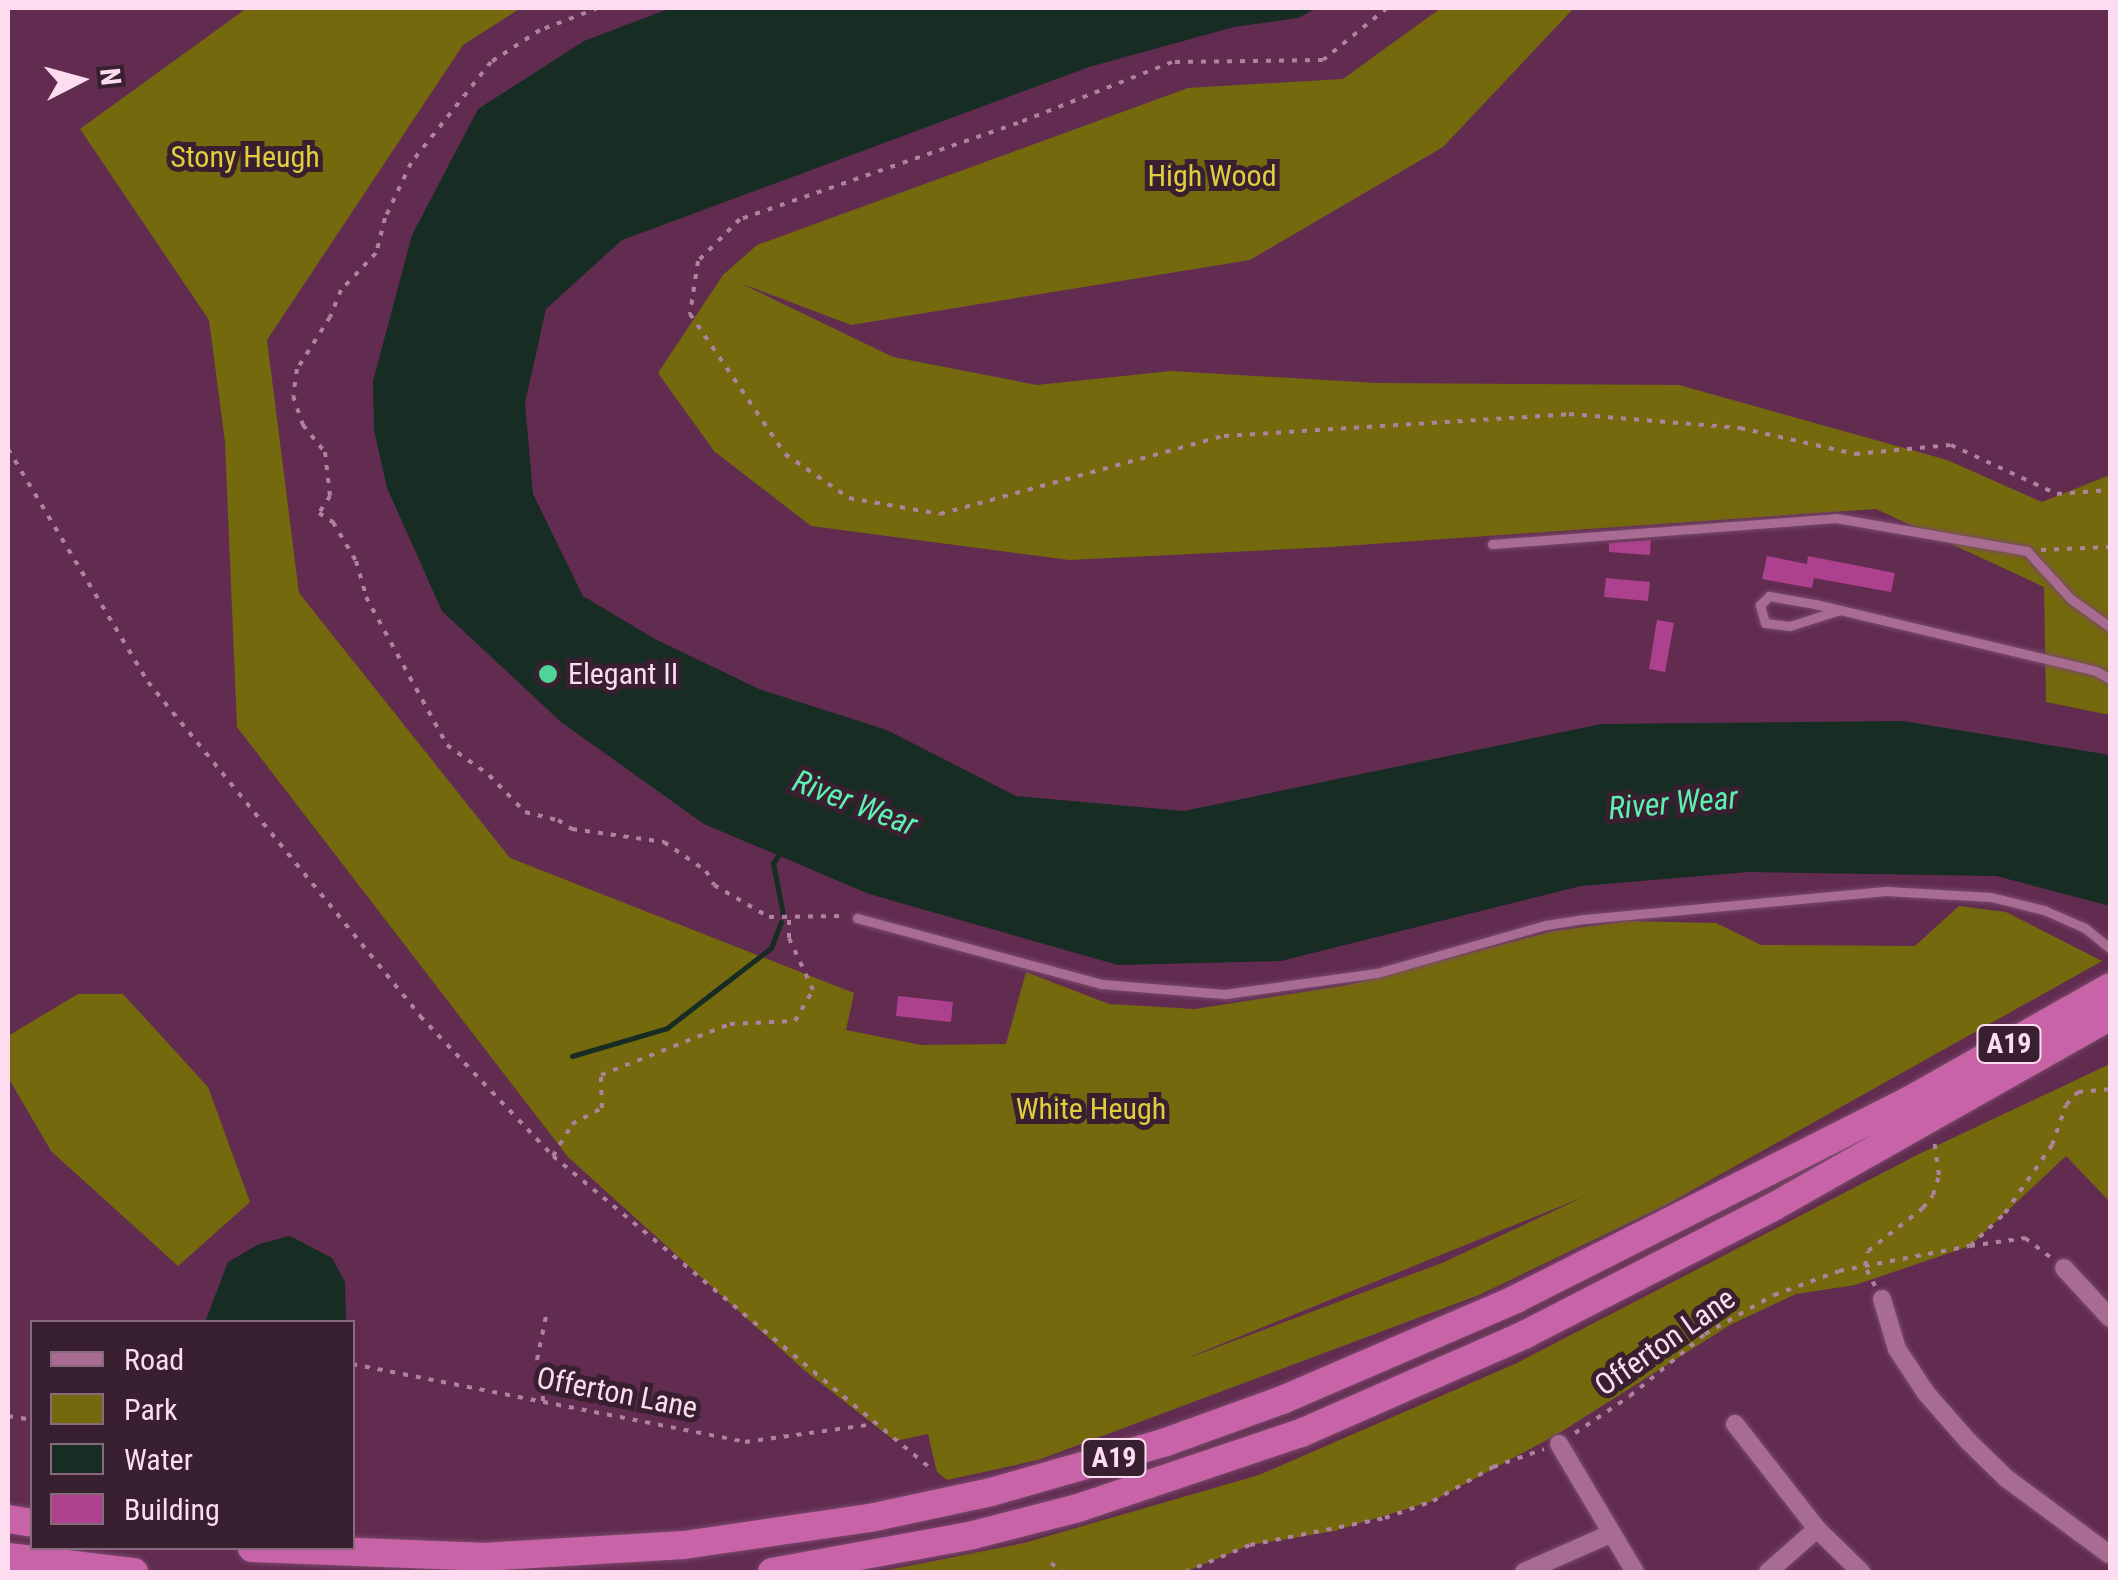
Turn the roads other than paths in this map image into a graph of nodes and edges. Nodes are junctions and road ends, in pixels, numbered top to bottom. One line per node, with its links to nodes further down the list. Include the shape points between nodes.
1 (1492, 544): 3 (lane, via 1836,518 2027,551 2071,599)
2 (1840, 610): 2 (lane, via 1769,596 1760,606 1766,623 1790,626); 4 (lane)
3 (2110, 627)
4 (2110, 679)
5 (857, 918): 6 (lane, via 1060,975 1225,994 1376,973 1546,925 1886,891 1958,893 2026,905 2085,928)
6 (2110, 948)
7 (2110, 987): 9 (highway, A19)
8 (2110, 1016): 9 (highway, A19)
9 (1920, 1120): 17 (highway, A19, via 1399,1351 1166,1442 1010,1488 870,1518 684,1545 482,1557); 21 (highway, A19, via 1773,1207 1526,1334 1300,1433 1078,1508)
10 (2064, 1268): 12 (street)
11 (1882, 1298): 18 (street, via 1897,1349 1958,1429 2006,1478)
12 (2110, 1318)
13 (1736, 1424): 15 (street)
14 (1559, 1444): 16 (street)
15 (1817, 1529): 24 (street); 25 (street)
16 (1610, 1534): 22 (street); 23 (street)
17 (303, 1550)
18 (2110, 1555)
19 (8, 1557): 20 (highway)
20 (134, 1572)
21 (772, 1572)
22 (1524, 1572)
23 (1635, 1572)
24 (1768, 1572)
25 (1860, 1572)

